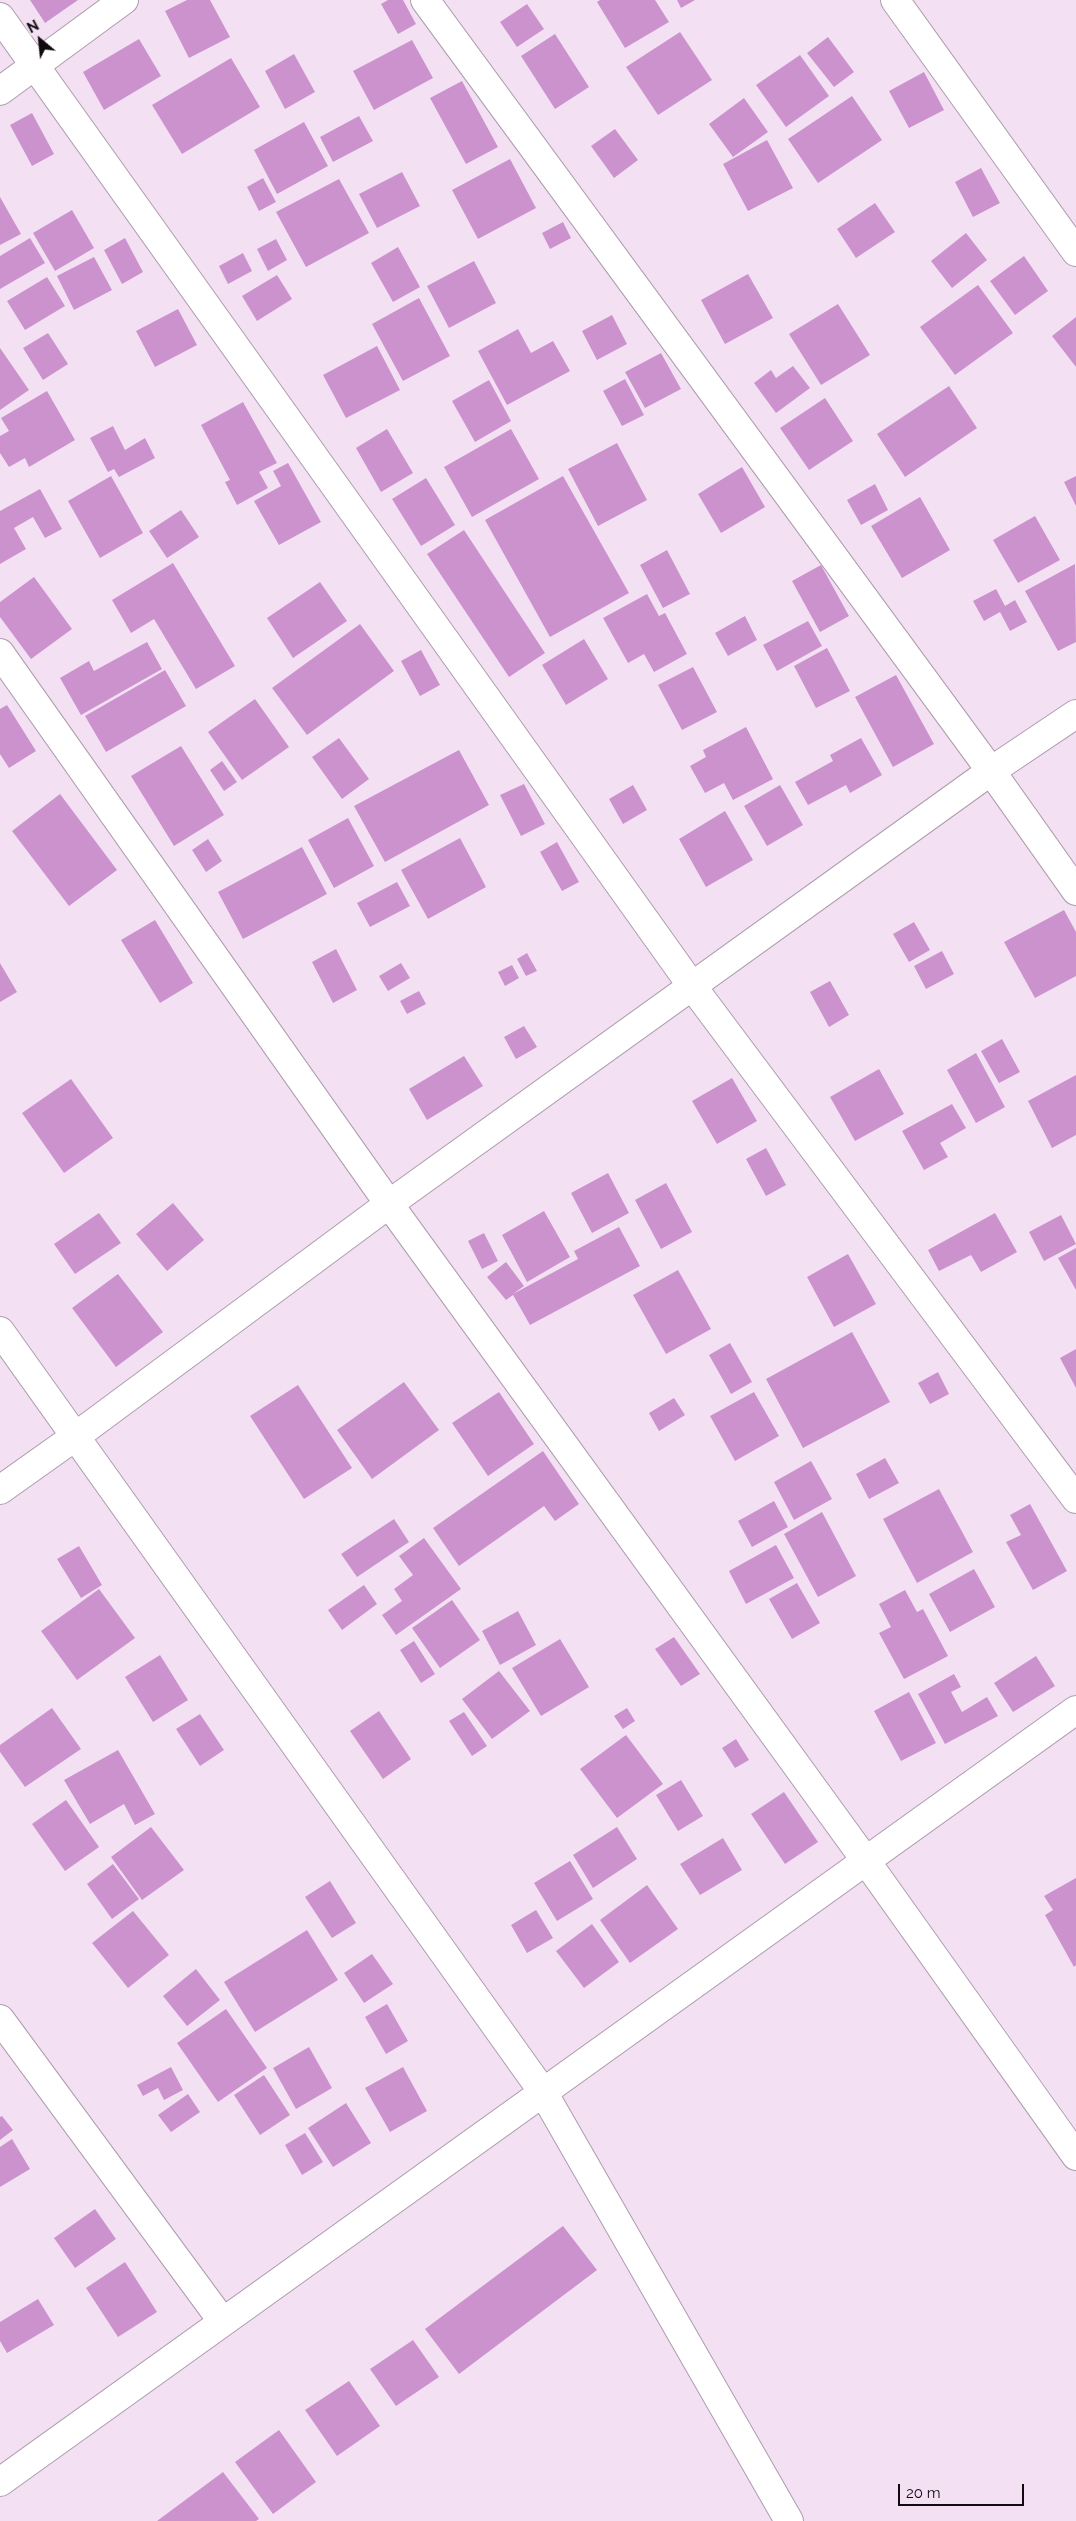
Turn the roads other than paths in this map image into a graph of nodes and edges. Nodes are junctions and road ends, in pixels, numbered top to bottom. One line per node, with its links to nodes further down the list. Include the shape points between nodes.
1 (124, 0): 5 (street)
2 (425, 0): 10 (street)
3 (895, 0): 7 (street)
4 (0, 17): 5 (street)
5 (35, 67): 6 (street); 12 (street)
6 (0, 91)
7 (1074, 247)
8 (0, 653): 13 (street)
9 (1076, 714): 10 (street)
10 (991, 771): 11 (street); 12 (street)
11 (1076, 891)
12 (692, 986): 13 (street); 17 (street)
13 (389, 1204): 15 (street); 19 (street)
14 (0, 1331): 15 (street)
15 (76, 1436): 16 (street); 21 (street)
16 (0, 1490)
17 (1076, 1499)
18 (1076, 1710): 19 (street)
19 (866, 1861): 21 (street); 22 (street)
20 (0, 2019): 23 (street)
21 (543, 2092): 23 (street); 25 (street)
22 (1076, 2156)
23 (223, 2322): 24 (street)
24 (0, 2482)
25 (789, 2521)

